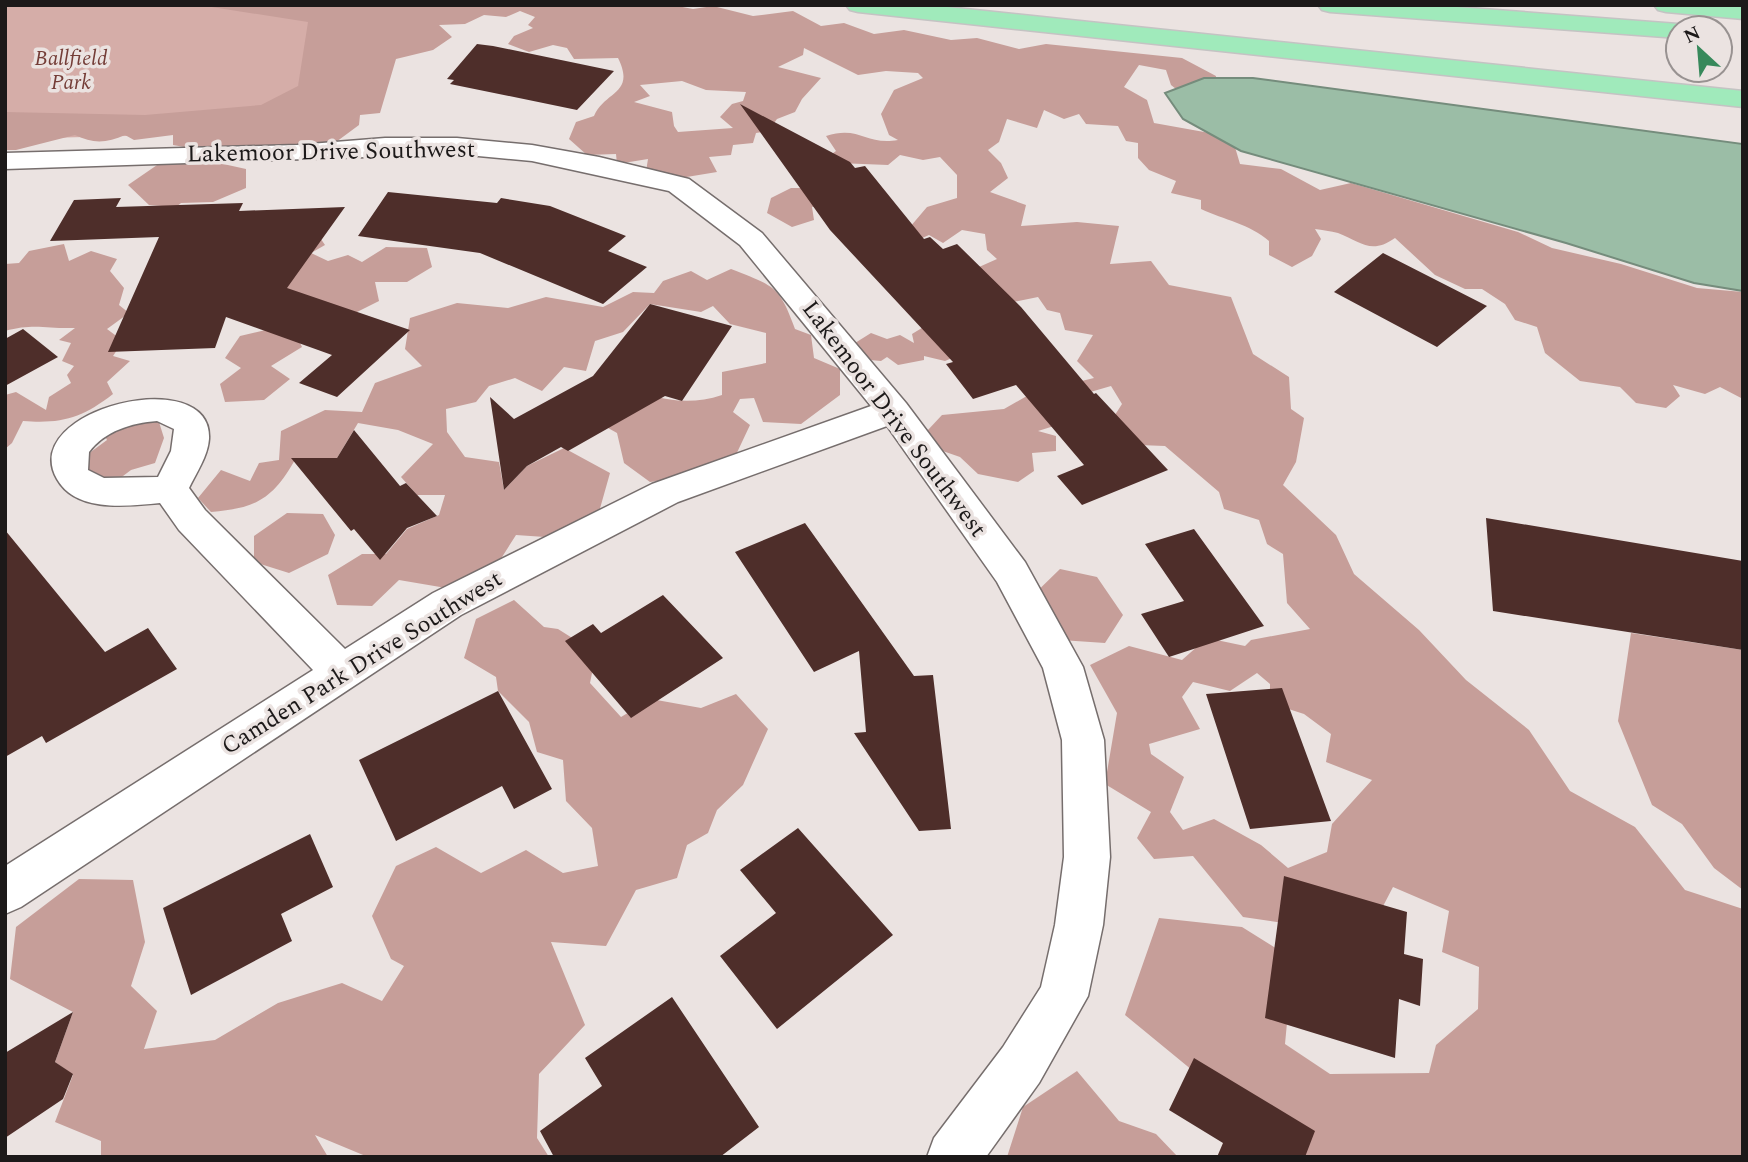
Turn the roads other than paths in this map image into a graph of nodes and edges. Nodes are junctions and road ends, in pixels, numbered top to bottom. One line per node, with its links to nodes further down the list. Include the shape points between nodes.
1 (858, 5): 6 (highway)
2 (1330, 5): 5 (highway)
3 (1666, 5): 4 (highway)
4 (1743, 12)
5 (1664, 30)
6 (1743, 99)
7 (5, 161): 8 (street, Lakemoor Drive Southwest, via 457,146 599,165 679,186 751,239)
8 (894, 411): 10 (street, Camden Park Drive Southwest, via 665,493 447,604); 12 (street, Lakemoor Drive Southwest, via 1011,572 1063,667 1083,740 1087,857 1079,925 1063,996 1021,1065)
9 (170, 489): 10 (street, via 192,520)
10 (341, 671): 11 (street, Camden Park Drive Southwest)
11 (5, 892)
12 (953, 1157)

